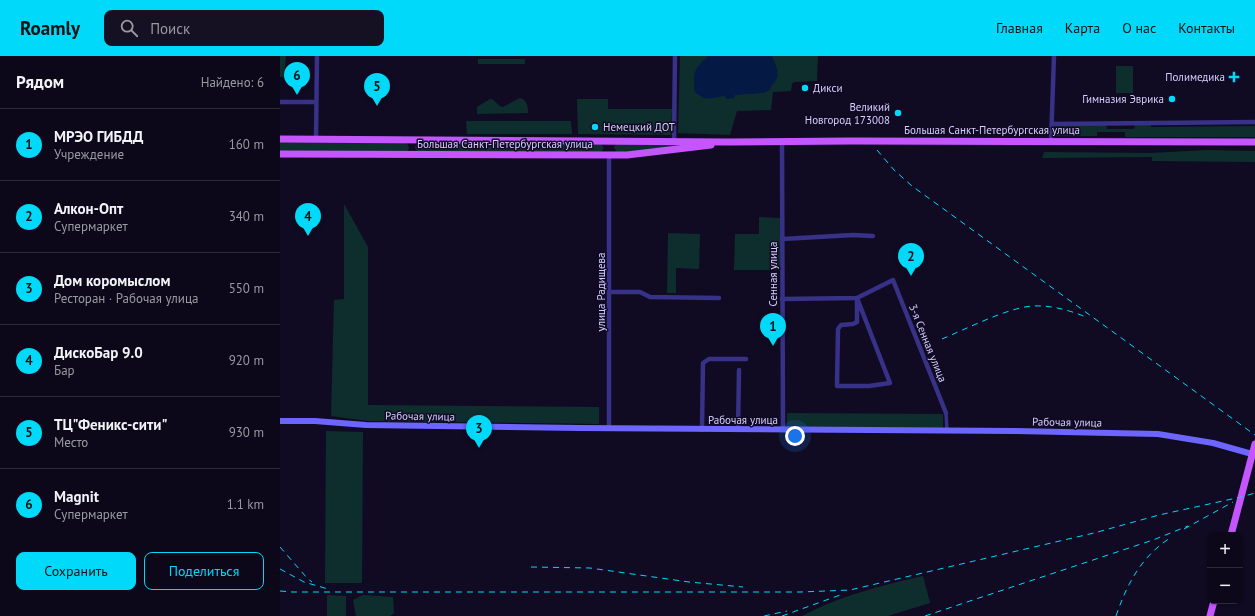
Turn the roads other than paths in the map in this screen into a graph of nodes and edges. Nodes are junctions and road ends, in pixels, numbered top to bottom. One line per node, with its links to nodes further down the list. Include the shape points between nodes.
1 (317, 56): 5 (street)
2 (675, 56): 12 (street)
3 (1054, 56): 7 (street)
4 (280, 102): 5 (street)
5 (316, 102): 9 (street)
6 (1255, 122): 7 (street)
7 (1052, 124): 15 (street)
8 (280, 139): 9 (main road, Большая Санкт-Петербургская улица)
9 (316, 140): 10 (main road, Большая Санкт-Петербургская улица)
10 (412, 141): 11 (main road, Большая Санкт-Петербургская улица); 18 (main road)
11 (610, 141): 12 (main road, Большая Санкт-Петербургская улица); 19 (main road)
12 (674, 141): 14 (main road, Большая Санкт-Петербургская улица)
13 (782, 141): 14 (main road, Большая Санкт-Петербургская улица); 15 (main road, Большая Санкт-Петербургская улица); 21 (street, Сенная улица)
14 (728, 142): 19 (main road, Большая Санкт-Петербургская улица)
15 (1051, 142): 16 (main road, Большая Санкт-Петербургская улица)
16 (1255, 142)
17 (280, 154): 18 (main road, Большая Санкт-Петербургская улица)
18 (412, 155): 19 (main road, Большая Санкт-Петербургская улица)
19 (609, 155): 22 (street, улица Радищева)
20 (873, 236): 21 (street)
21 (782, 239): 25 (street, Сенная улица)
22 (610, 292): 23 (street, via 640,292 650,297); 30 (street, улица Радищева)
23 (719, 298)
24 (857, 298): 24 (street, via 857,322 841,325 838,329 837,386 890,383); 25 (street); 28 (street, 3-я Сенная улица, via 893,280)
25 (782, 299): 33 (street, Сенная улица)
26 (746, 359): 31 (street, via 709,359 703,363)
27 (739, 370): 32 (street)
28 (946, 413): 34 (street)
29 (280, 421): 30 (main road, Рабочая улица)
30 (609, 429): 31 (main road, Рабочая улица)
31 (702, 430): 32 (main road, Рабочая улица)
32 (738, 430): 33 (main road, Рабочая улица)
33 (783, 430): 34 (main road, Рабочая улица)
34 (947, 431): 36 (main road, Рабочая улица, via 1158,434 1213,443)
35 (1255, 444): 36 (main road)
36 (1252, 454): 37 (main road)
37 (1232, 532)
38 (1213, 604): 39 (main road)
39 (1210, 616)

